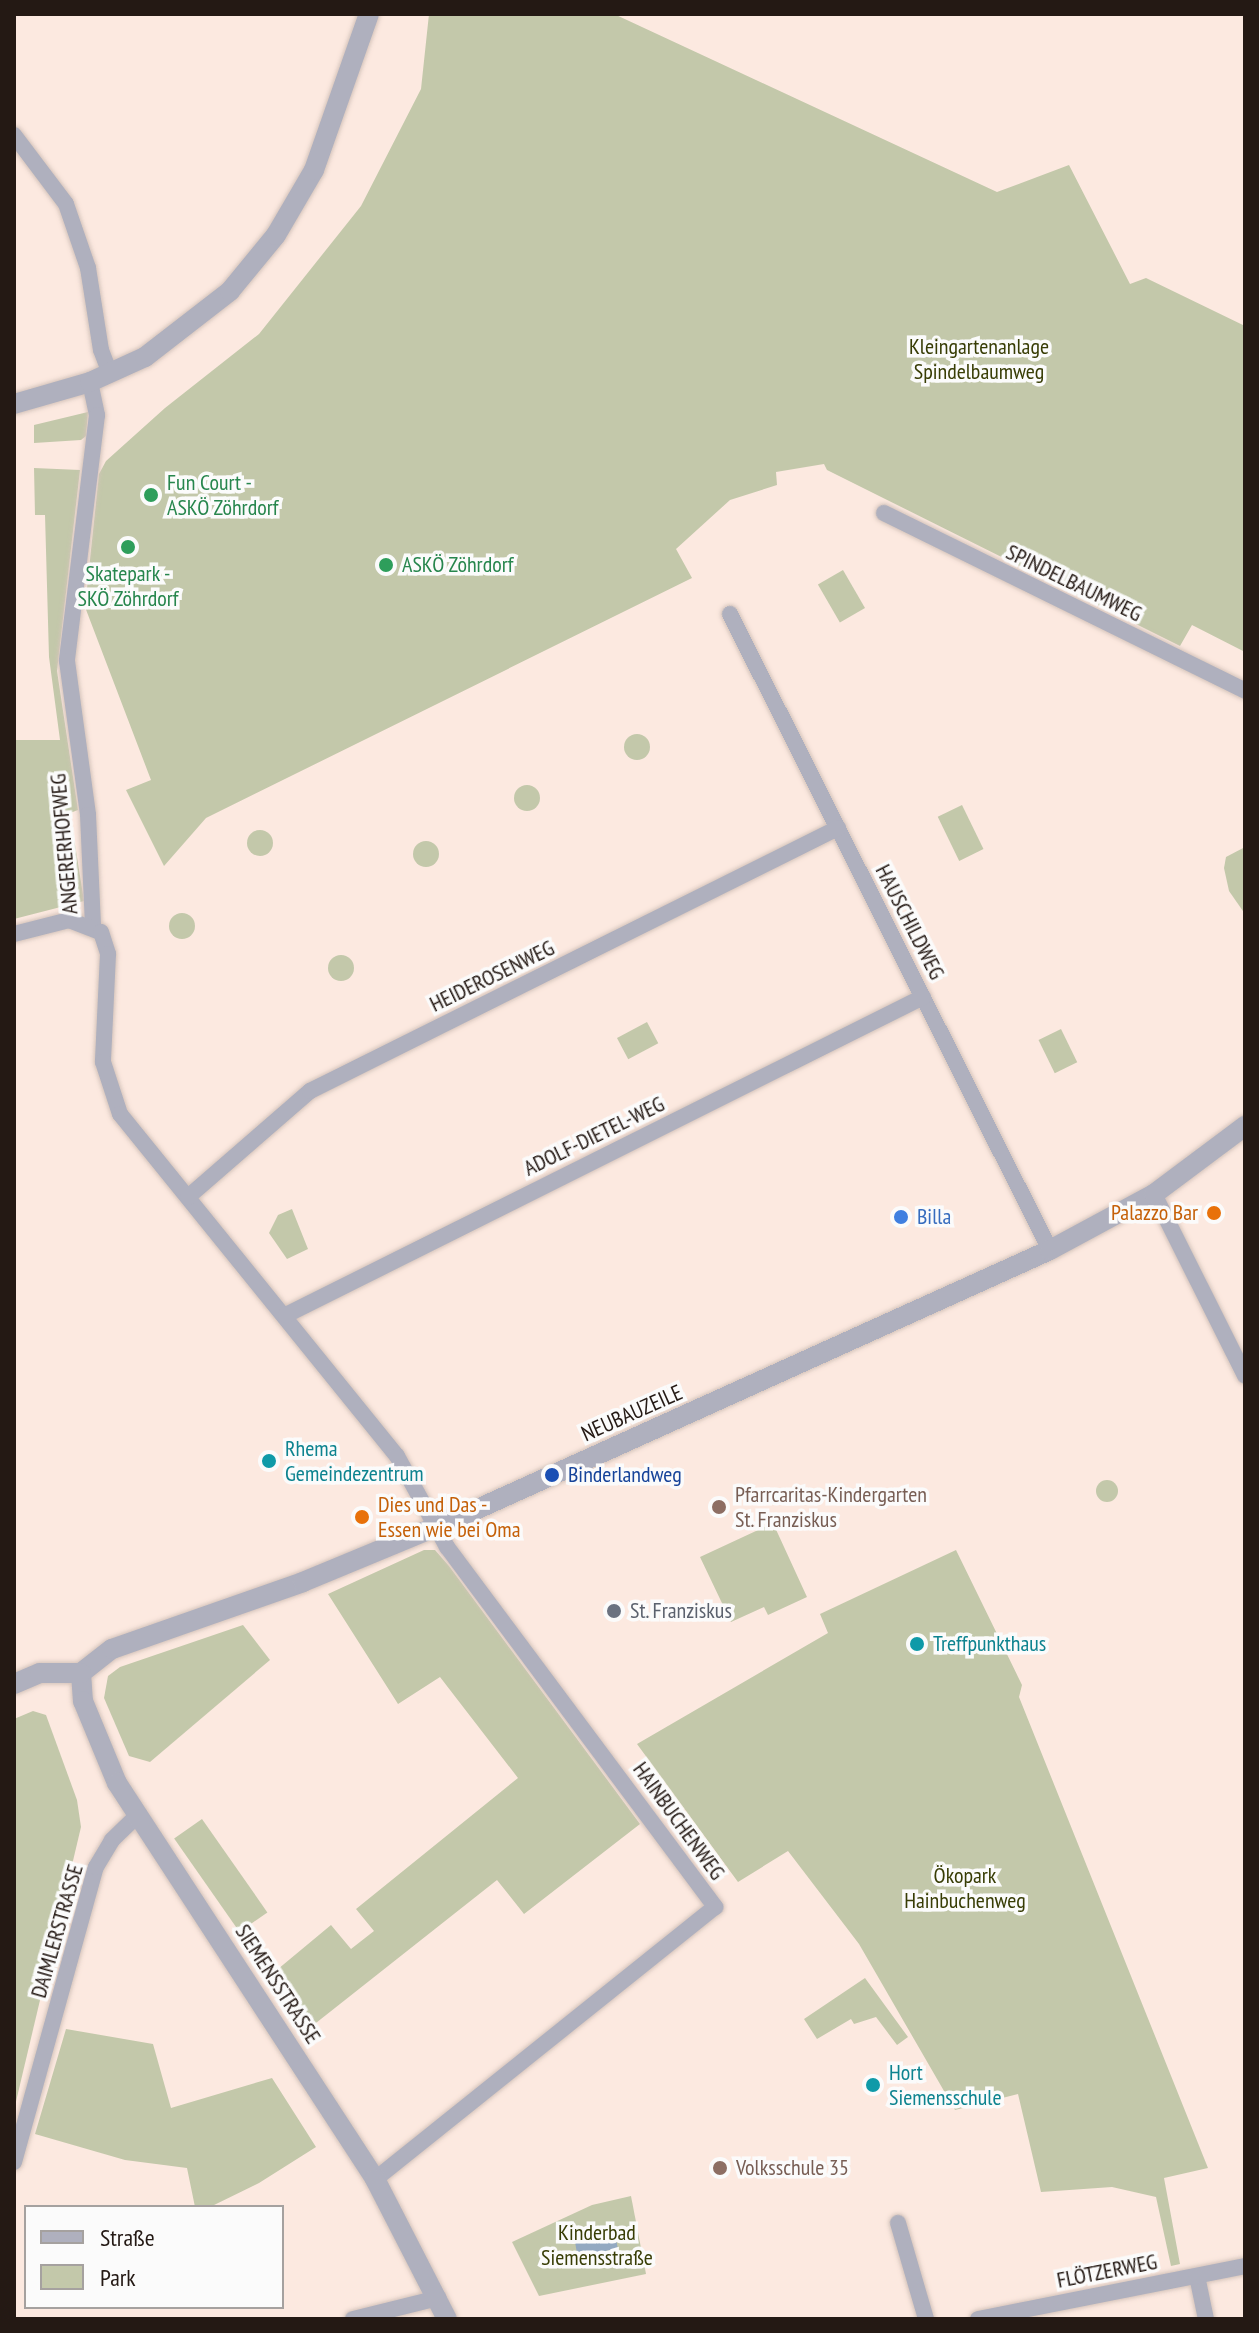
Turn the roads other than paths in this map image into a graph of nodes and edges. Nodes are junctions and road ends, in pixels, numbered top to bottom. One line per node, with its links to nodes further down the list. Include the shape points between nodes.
1 (369, 14): 3 (street, via 320,156 276,235 205,315 145,357)
2 (14, 135): 3 (street, via 66,204 88,268)
3 (110, 374): 4 (street)
4 (90, 382): 5 (street); 10 (street, ANGERERHOFWEG, via 97,415 67,661 96,903)
5 (14, 404)
6 (884, 513): 8 (street, SPINDELBAUMWEG)
7 (730, 614): 9 (street, HAUSCHILDWEG)
8 (1245, 691)
9 (838, 828): 12 (street, HAUSCHILDWEG); 15 (street, HEIDEROSENWEG, via 310,1091)
10 (93, 926): 11 (street, via 69,920); 15 (street, ANGERERHOFWEG, via 101,932 108,954 103,1062 111,1098)
11 (14, 934)
12 (923, 997): 16 (street, HAUSCHILDWEG); 17 (street, ADOLF-DIETEL-WEG)
13 (1245, 1126): 14 (street, NEUBAUZEILE)
14 (1154, 1194): 16 (street, NEUBAUZEILE); 18 (street)
15 (188, 1197): 17 (street, ANGERERHOFWEG)
16 (1050, 1250): 19 (street, NEUBAUZEILE)
17 (286, 1315): 19 (street, ANGERERHOFWEG, via 397,1456)
18 (1245, 1376)
19 (436, 1526): 20 (street, NEUBAUZEILE, via 303,1582 112,1649); 24 (street, HAINBUCHENWEG, via 715,1907)
20 (81, 1673): 21 (street, via 40,1673); 22 (street, SIEMENSSTRASSE, via 86,1708)
21 (14, 1684)
22 (137, 1816): 23 (street, DAIMLERSTRASSE, via 112,1840 96,1867); 24 (street, SIEMENSSTRASSE)
23 (14, 2162)
24 (375, 2179): 28 (street, SIEMENSSTRASSE)
25 (898, 2223): 31 (street)
26 (1245, 2266): 27 (street, FLÖTZERWEG)
27 (1197, 2276): 32 (street, FLÖTZERWEG); 33 (street)
28 (438, 2298): 29 (street); 30 (street, SIEMENSSTRASSE)
29 (353, 2319)
30 (447, 2319)
31 (926, 2319)
32 (978, 2319)
33 (1206, 2319)

